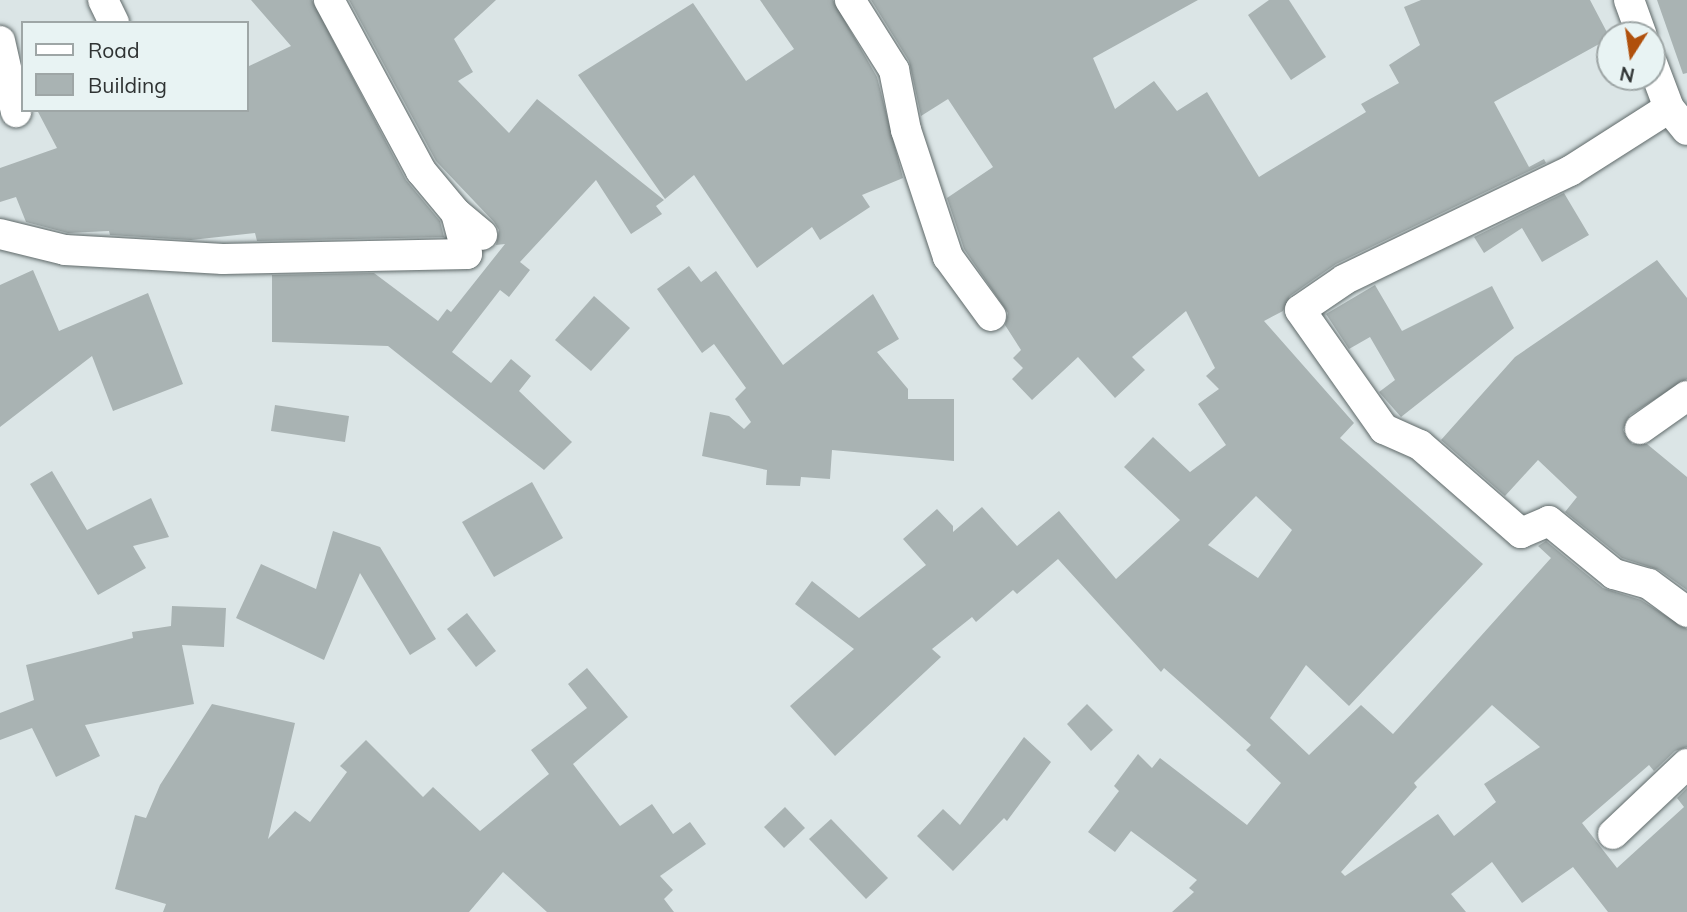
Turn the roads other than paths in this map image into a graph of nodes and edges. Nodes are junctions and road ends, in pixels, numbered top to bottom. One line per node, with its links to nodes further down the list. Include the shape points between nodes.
1 (103, 0): 5 (street)
2 (329, 0): 11 (street, via 421,172)
3 (850, 0): 14 (street, via 894,70 906,130 948,257)
4 (1629, 0): 6 (street)
5 (113, 21)
6 (1637, 21)
7 (0, 41): 9 (street)
8 (1665, 91): 10 (street)
9 (13, 114)
10 (1678, 119): 17 (street, via 1344,280 1300,310 1384,429 1420,445 1521,533 1549,521 1614,574 1649,584)
11 (456, 213): 12 (street, via 467,254 223,260 65,250); 13 (street)
12 (0, 234)
13 (482, 235)
14 (991, 316)
15 (1687, 396): 16 (street)
16 (1640, 429)
17 (1687, 612)
18 (1687, 764): 19 (street)
19 (1613, 834)

